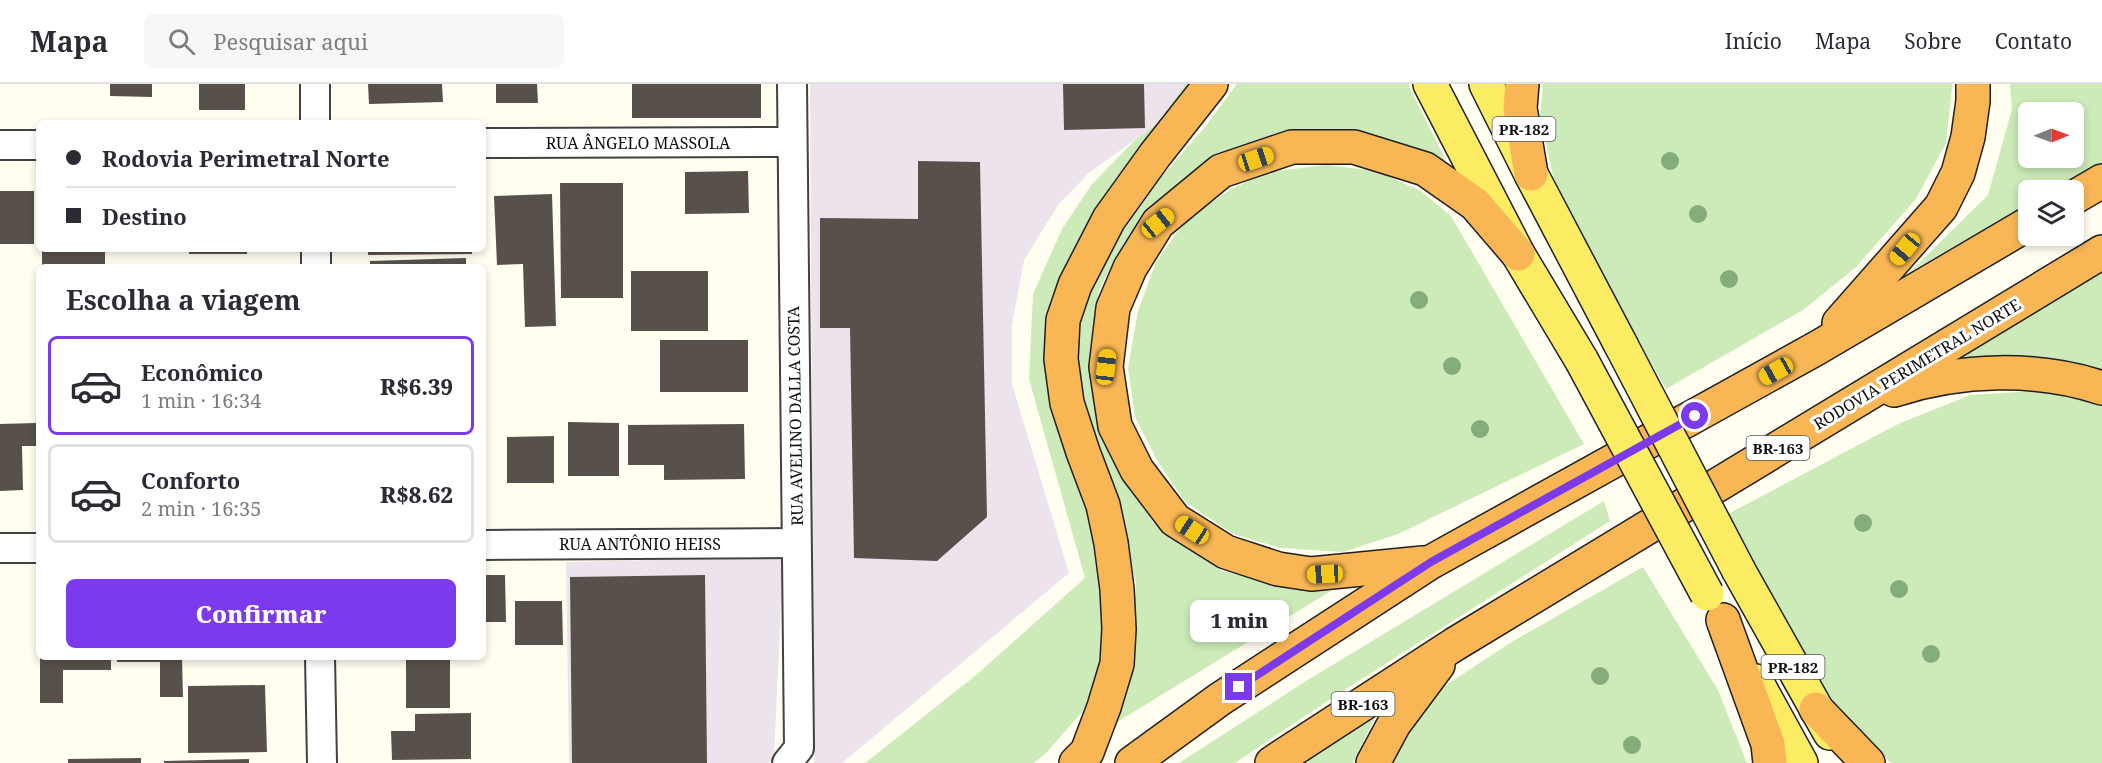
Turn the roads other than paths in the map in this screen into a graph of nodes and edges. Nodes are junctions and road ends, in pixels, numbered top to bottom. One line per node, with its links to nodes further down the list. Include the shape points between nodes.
1 (315, 84): 8 (street)
2 (792, 84): 9 (street, RUA AVELINO DALLA COSTA)
3 (1211, 84): 33 (highway, via 1109,219 1075,285 1063,320 1061,359 1067,403 1111,543 1119,629 1117,664 1104,707 1087,752)
4 (1430, 84): 18 (main road)
5 (1486, 84): 13 (main road)
6 (1522, 84): 13 (highway, PR-182, via 1521,108)
7 (1973, 84): 19 (highway, via 1968,136 1958,173 1941,207)
8 (315, 120)
9 (792, 142): 10 (street, RUA ÂNGELO MASSOLA); 22 (street, RUA AVELINO DALLA COSTA)
10 (486, 143)
11 (0, 145): 12 (street)
12 (36, 145)
13 (1531, 174): 30 (main road, PR-182, bridge, via 1739,571)
14 (2102, 181): 15 (highway)
15 (2084, 192)
16 (2018, 230): 19 (highway)
17 (2102, 252): 21 (highway, RODOVIA PERIMETRAL NORTE / BR-163)
18 (1518, 254): 26 (highway, via 1475,204 1425,169 1354,147 1292,147 1221,171 1158,223 1130,268 1113,308 1106,367 1115,426 1137,470 1175,520 1226,552 1278,569 1311,574); 27 (main road, bridge, via 1582,361)
19 (1817, 348): 26 (highway)
20 (2102, 388): 21 (highway, via 2050,375 1962,374)
21 (1847, 406): 28 (highway, RODOVIA PERIMETRAL NORTE / BR-163)
22 (796, 543): 23 (street, RUA ANTÔNIO HEISS); 31 (street, RUA AVELINO DALLA COSTA)
23 (486, 545)
24 (0, 548): 25 (street)
25 (36, 548)
26 (1431, 562): 34 (highway, via 1220,699)
27 (1715, 607): 37 (highway, via 1768,744); 38 (main road)
28 (1455, 644): 35 (highway, BR-163); 36 (highway, via 1394,724)
29 (320, 660): 32 (street)
30 (1816, 709): 39 (main road, PR-182); 40 (highway)
31 (793, 756)
32 (322, 763)
33 (1076, 763)
34 (1132, 763)
35 (1272, 763)
36 (1373, 763)
37 (1770, 763)
38 (1802, 763)
39 (1847, 763)
40 (1868, 763)

